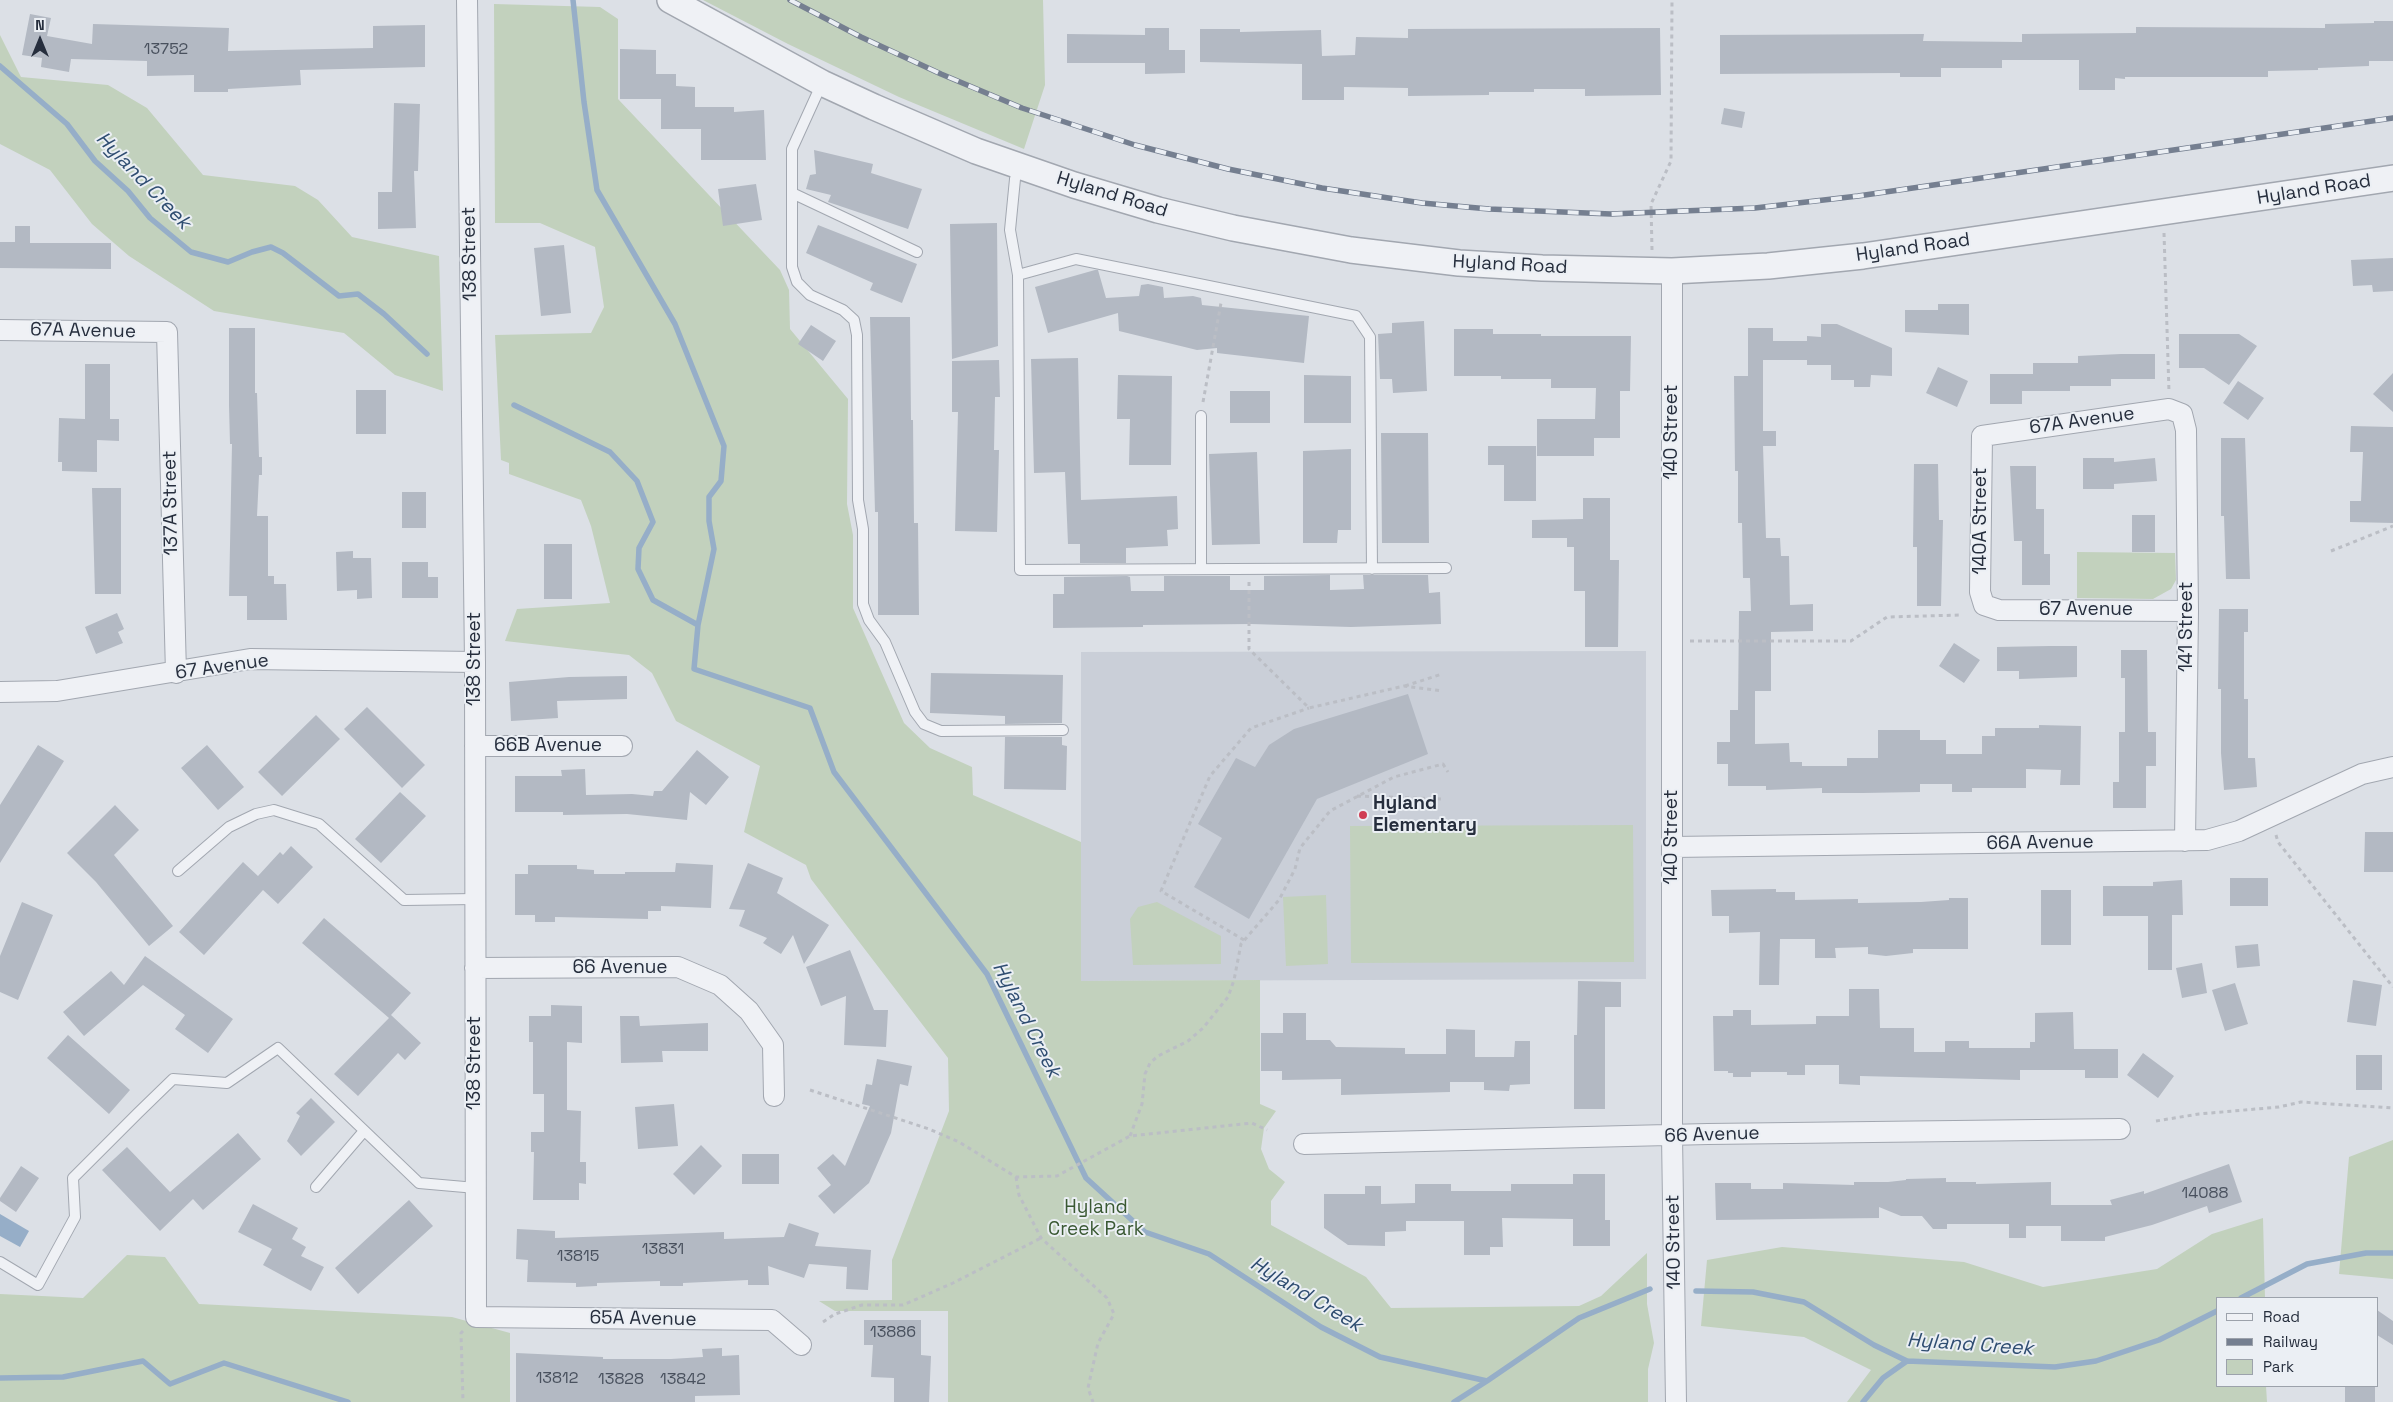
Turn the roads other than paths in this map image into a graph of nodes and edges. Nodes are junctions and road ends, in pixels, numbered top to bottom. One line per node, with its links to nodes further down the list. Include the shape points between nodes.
1 (467, 0): 20 (street, 138 Street)
2 (670, 0): 3 (street, Hyland Road)
3 (822, 82): 4 (street, Hyland Road, via 926,130); 6 (lane, via 792,149)
4 (1019, 166): 8 (street, Hyland Road, via 1158,210 1351,250 1487,265); 9 (lane, via 1010,230)
5 (2393, 178): 8 (street, Hyland Road, via 1863,256 1768,266)
6 (792, 193): 7 (lane); 23 (lane, via 792,267 797,282 810,295 843,310 854,320 857,334 858,500 863,529 863,604 869,620 885,642 915,712 924,724 941,731)
7 (917, 252)
8 (1672, 271): 28 (street, 140 Street)
9 (1018, 275): 15 (lane, via 1076,258 1356,316 1370,337); 17 (lane, via 1020,570)
10 (0, 330): 11 (street, 67A Avenue)
11 (167, 332): 21 (street, 137A Street)
12 (2182, 414): 14 (street, 67A Avenue, via 2169,409); 19 (street, 141 Street, via 2186,430)
13 (1201, 416): 17 (lane)
14 (1982, 436): 18 (street, 140A Street, via 1980,592)
15 (1372, 568): 16 (lane); 17 (lane)
16 (1446, 568)
17 (1201, 570)
18 (1984, 605): 19 (street, 67 Avenue, via 1999,610)
19 (2188, 611): 27 (street, 141 Street)
20 (475, 662): 21 (street, 67 Avenue, via 250,659); 24 (street, 138 Street)
21 (176, 673): 22 (street, 67 Avenue, via 57,691)
22 (0, 692)
23 (1063, 730)
24 (475, 746): 25 (street, 66B Avenue); 30 (street, 138 Street)
25 (622, 746)
26 (2393, 767): 27 (street, 66A Avenue, via 2362,774 2226,836)
27 (2185, 841): 28 (street, 66A Avenue)
28 (1672, 847): 35 (street, 140 Street)
29 (178, 870): 30 (lane, via 229,827 256,814 274,810 319,824 404,900)
30 (475, 898): 31 (street, 138 Street)
31 (475, 968): 32 (street, 66 Avenue, via 678,967 720,985 749,1011 773,1045); 38 (street, 138 Street)
32 (774, 1096)
33 (2120, 1128): 35 (street, 66 Avenue)
34 (364, 1131): 37 (lane); 38 (lane, via 418,1184); 39 (lane, via 278,1048 227,1083 173,1079 73,1178 74,1217 38,1286)
35 (1672, 1136): 36 (street, 66 Avenue); 42 (street, 140 Street)
36 (1304, 1144)
37 (316, 1187)
38 (476, 1188): 40 (street, 138 Street)
39 (0, 1262)
40 (471, 1323): 41 (street, 65A Avenue, via 772,1320)
41 (801, 1345)
42 (1676, 1402)

